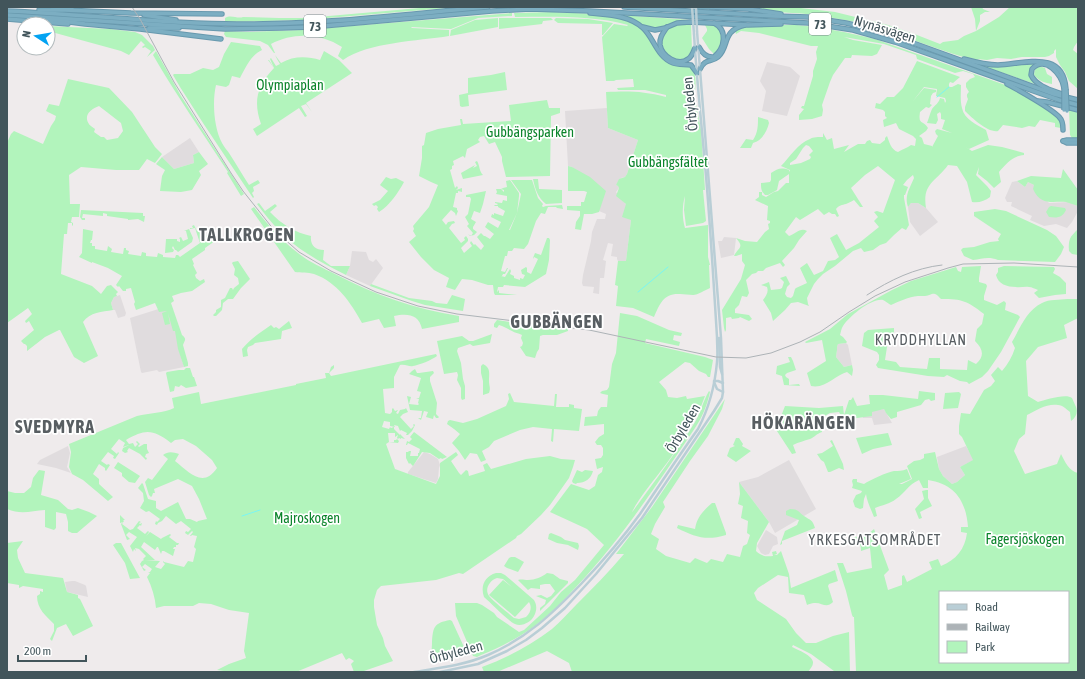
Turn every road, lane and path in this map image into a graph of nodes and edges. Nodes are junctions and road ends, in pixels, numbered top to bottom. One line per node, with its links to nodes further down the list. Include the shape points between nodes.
1 (52, 7): 12 (highway)
2 (488, 7): 22 (highway, Nynäsvägen / 73, via 307,23)
3 (624, 7): 17 (highway, Nynäsvägen / 73)
4 (692, 7): 29 (main road, Örbyleden, bridge)
5 (696, 7): 29 (main road, Örbyleden, bridge)
6 (699, 7): 7 (highway)
7 (712, 7): 9 (highway)
8 (742, 7): 9 (highway)
9 (748, 9): 17 (highway)
10 (560, 10): 19 (highway, Nynäsvägen / 73); 24 (highway, via 616,16); 27 (highway, Nynäsvägen / 73, via 512,10 282,28)
11 (7, 11): 13 (highway, Nynäsvägen / 73)
12 (95, 11): 13 (highway, via 65,10); 14 (highway)
13 (24, 14): 16 (highway, Nynäsvägen / 73); 21 (highway); 22 (highway, Nynäsvägen / 73); 27 (highway, Nynäsvägen / 73)
14 (131, 14): 15 (highway); 22 (highway)
15 (222, 14)
16 (7, 15)
17 (798, 17): 30 (highway, Nynäsvägen / 73, via 822,18 880,31)
18 (7, 19): 21 (highway)
19 (795, 22): 23 (highway); 31 (highway, Nynäsvägen / 73, via 853,30)
20 (713, 23): 23 (highway); 25 (highway, via 684,22); 29 (highway, via 720,27 724,34 718,53 714,57 709,57)
21 (85, 24): 26 (highway)
22 (213, 24)
23 (748, 25): 32 (highway, via 731,32 719,56 705,62)
24 (642, 27): 25 (highway, via 655,30); 33 (highway, via 660,54 673,63 691,65)
25 (667, 27): 29 (highway, via 660,43 667,56 683,62 691,57)
26 (134, 28): 27 (highway); 28 (highway)
27 (205, 28)
28 (221, 39)
29 (697, 48): 32 (main road, Örbyleden); 33 (main road, Örbyleden)
30 (930, 49): 34 (highway, via 991,64 1040,61 1048,63 1062,73); 35 (highway, Nynäsvägen / 73, via 1054,94)
31 (944, 60): 36 (highway, via 1009,85); 37 (highway, Nynäsvägen / 73)
32 (700, 69): 42 (main road, Örbyleden)
33 (697, 73): 43 (main road, Örbyleden, via 717,337 718,362)
34 (1065, 88): 35 (highway, via 1053,68 1042,64 1032,69 1031,75 1035,82); 38 (highway, bridge)
35 (1078, 99)
36 (1036, 101): 39 (highway); 40 (highway, via 1060,117)
37 (1078, 105)
38 (1065, 110)
39 (1078, 110)
40 (1063, 130)
41 (718, 338): 42 (main road, Örbyleden)
42 (723, 376): 44 (main road, Örbyleden)
43 (714, 382): 44 (main road); 45 (main road, via 717,389); 46 (main road, Örbyleden, via 708,407 698,429 639,515 593,571 542,622 504,647)
44 (723, 383): 45 (main road, Örbyleden)
45 (723, 392): 47 (main road, Örbyleden, via 718,405 642,518 574,599 542,628 518,645 489,660)
46 (471, 661): 47 (main road); 48 (main road, Örbyleden)
47 (472, 665): 49 (main road, Örbyleden)
48 (414, 672)
49 (440, 672)

